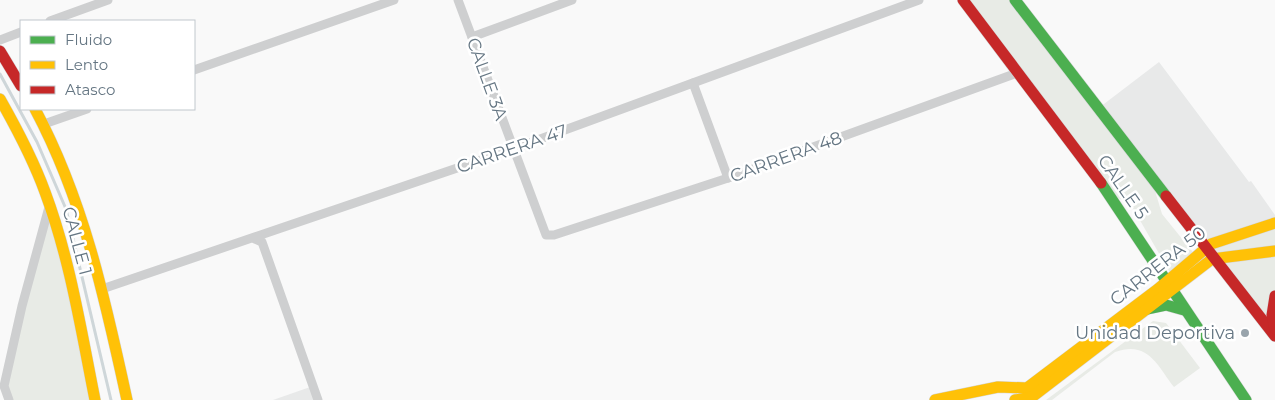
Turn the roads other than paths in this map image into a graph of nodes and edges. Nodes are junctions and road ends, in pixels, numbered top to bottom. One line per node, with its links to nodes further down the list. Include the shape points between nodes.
1 (108, 0): 8 (street)
2 (394, 0): 13 (street)
3 (458, 0): 10 (street, CALLE 3A)
4 (572, 0): 10 (street)
5 (919, 0): 15 (street, CARRERA 47)
6 (963, 0): 14 (main road, CALLE 5)
7 (1016, 0): 27 (main road, CALLE 5)
8 (53, 20)
9 (20, 32): 11 (street)
10 (472, 37): 21 (street, CALLE 3A)
11 (0, 40)
12 (0, 51): 16 (main road)
13 (195, 70)
14 (1017, 73): 22 (street, CARRERA 48); 30 (main road, CALLE 5, via 1110,195)
15 (693, 83): 21 (street, CARRERA 47); 22 (street)
16 (20, 84)
17 (0, 99): 23 (main road, CALLE 1, via 20,134)
18 (36, 110): 20 (main road, CALLE 1)
19 (84, 110): 20 (street)
20 (44, 124): 31 (main road, CALLE 1, via 66,173)
21 (514, 149): 25 (street, CALLE 3A, via 544,231); 26 (street, CARRERA 47)
22 (728, 178): 25 (street, CARRERA 48)
23 (50, 204): 37 (street, via 4,386); 39 (main road, CALLE 1, via 64,252)
24 (1275, 223): 27 (main road, CARRERA 50, via 1218,241)
25 (554, 235)
26 (261, 238): 31 (street, CARRERA 47); 41 (street)
27 (1205, 249): 29 (main road, CALLE 5); 30 (main road, CARRERA 50)
28 (1275, 251): 29 (main road, CARRERA 50)
29 (1212, 259): 30 (main road, CARRERA 50); 36 (main road, CALLE 5)
30 (1169, 286): 33 (main road, CARRERA 50); 34 (main road, CALLE 5); 42 (main road, CARRERA 50, via 1027,388 998,387)
31 (102, 289): 40 (main road, CALLE 1)
32 (1275, 296): 35 (main road, via 1272,315)
33 (1147, 309): 34 (main road, via 1166,305); 38 (main road, CARRERA 50)
34 (1184, 310): 44 (main road, CALLE 5)
35 (1275, 329)
36 (1275, 336)
37 (8, 399)
38 (1031, 399): 43 (main road, CARRERA 50)
39 (95, 400)
40 (127, 400)
41 (318, 400)
42 (935, 400)
43 (1015, 400)
44 (1246, 400)

